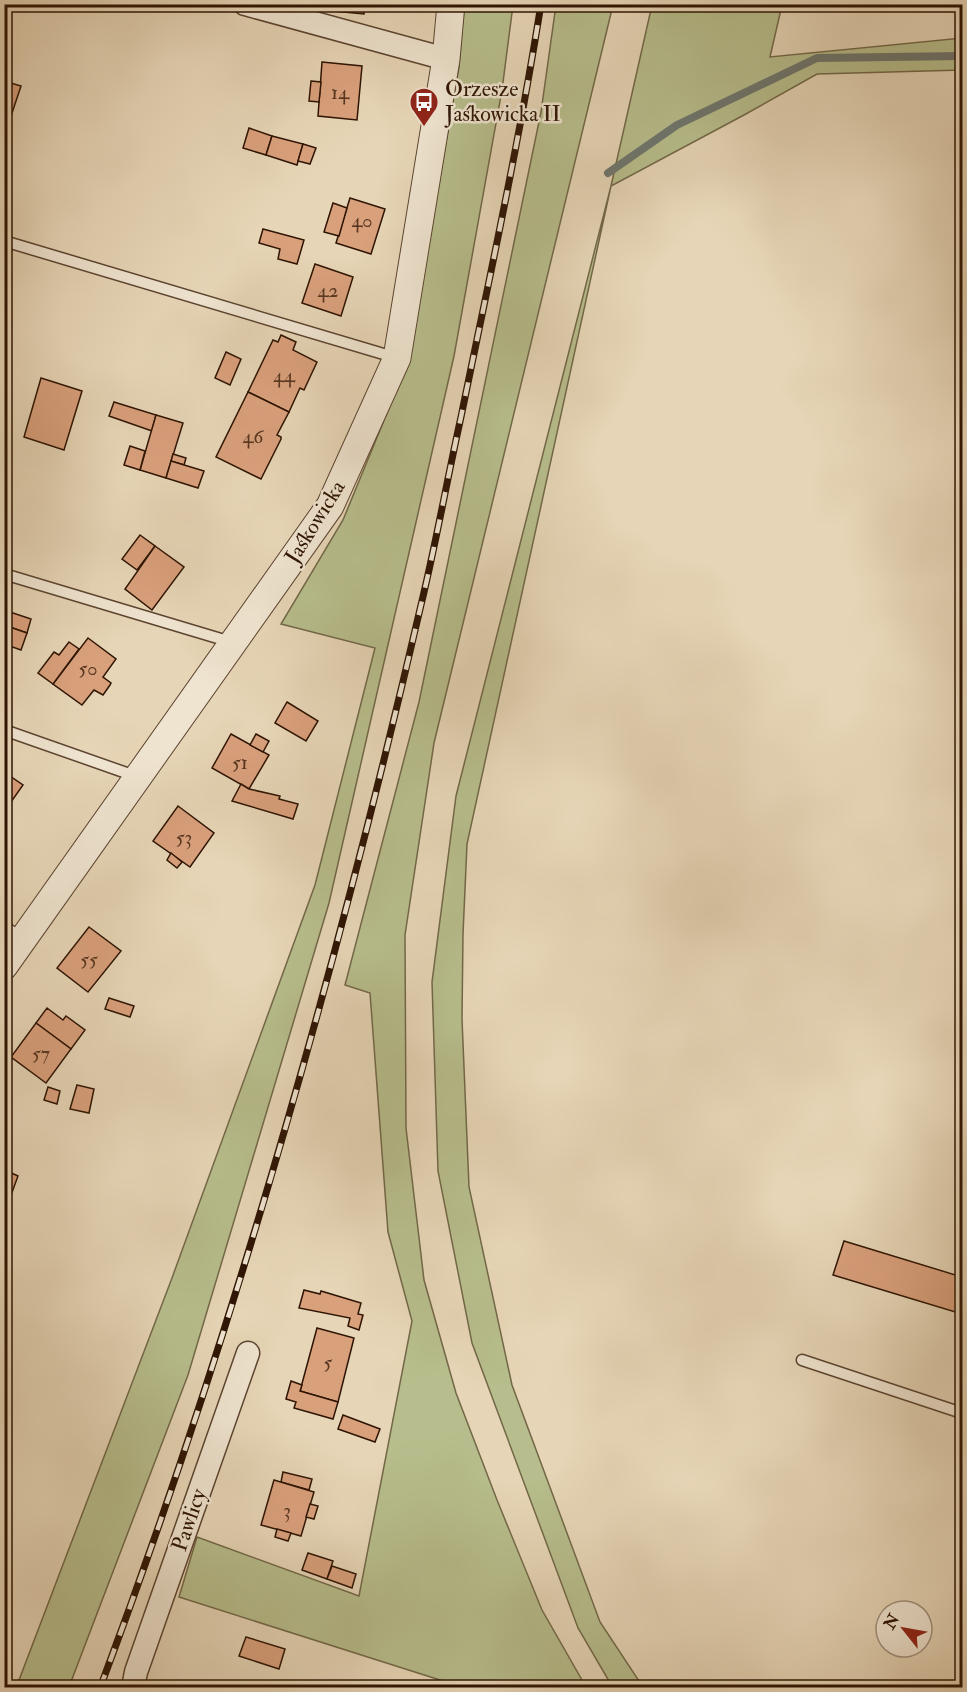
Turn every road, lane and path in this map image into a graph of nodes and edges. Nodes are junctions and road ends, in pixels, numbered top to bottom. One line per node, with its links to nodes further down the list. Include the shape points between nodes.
1 (245, 4): 3 (street)
2 (451, 4): 3 (street, Jaśkowicka)
3 (446, 59): 5 (street, Jaśkowicka)
4 (4, 241): 5 (lane)
5 (398, 358): 7 (street, Jaśkowicka, via 330,507)
6 (4, 574): 7 (lane)
7 (234, 643): 9 (street, Jaśkowicka)
8 (4, 730): 9 (lane)
9 (139, 777): 10 (street, Jaśkowicka)
10 (14, 933): 11 (street, Jaśkowicka)
11 (4, 966)
12 (248, 1353): 15 (street, Pawlicy, via 136,1672)
13 (802, 1359): 14 (lane)
14 (963, 1413)
15 (134, 1688)

